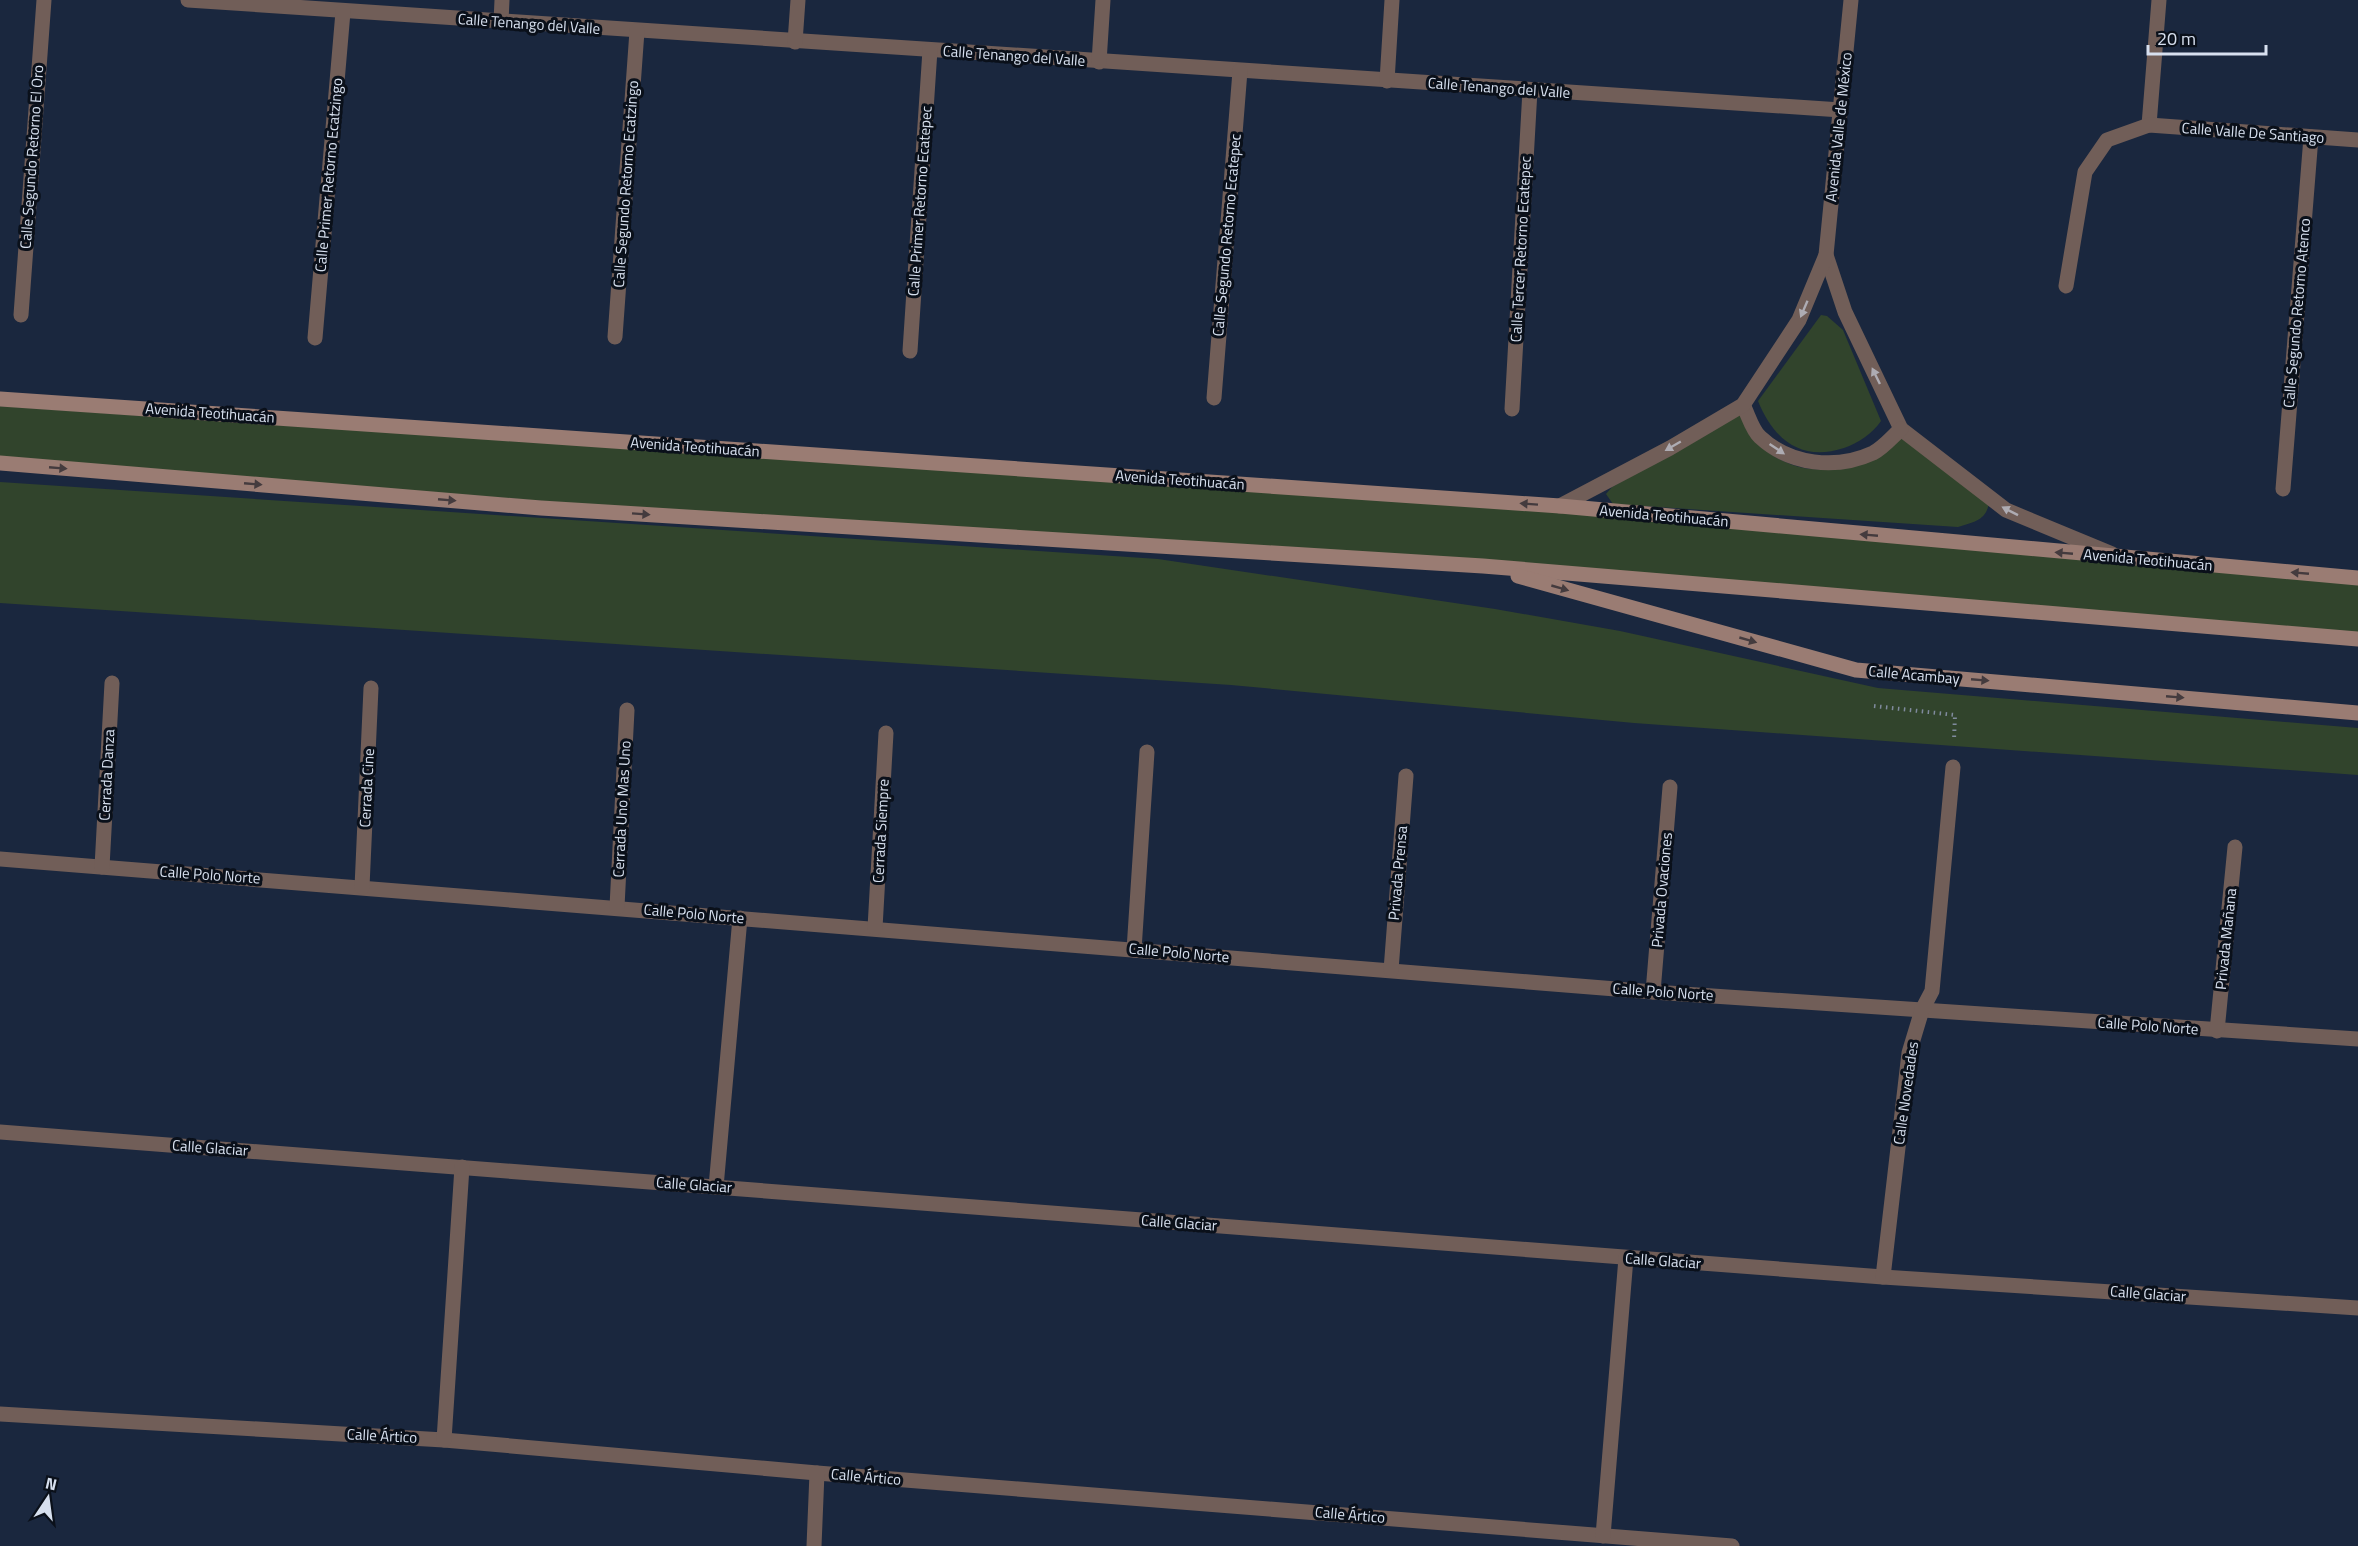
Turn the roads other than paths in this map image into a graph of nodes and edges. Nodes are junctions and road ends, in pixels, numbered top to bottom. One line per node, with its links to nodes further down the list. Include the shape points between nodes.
1 (44, 0): 24 (street, Calle Segundo Retorno El Oro)
2 (190, 0): 9 (street, Calle Tenango del Valle)
3 (502, 0): 10 (street)
4 (798, 0): 12 (street)
5 (1103, 0): 14 (street)
6 (1392, 0): 16 (street)
7 (1851, 0): 18 (street, Avenida Valle de México)
8 (2159, 0): 19 (street)
9 (343, 12): 10 (street, Calle Tenango del Valle); 25 (street, Calle Primer Retorno Ecatzingo)
10 (501, 22): 11 (street, Calle Tenango del Valle)
11 (637, 31): 12 (street, Calle Tenango del Valle); 26 (street, Calle Segundo Retorno Ecatzingo)
12 (795, 42): 13 (street, Calle Tenango del Valle)
13 (930, 50): 14 (street, Calle Tenango del Valle); 27 (street, Calle Primer Retorno Ecatepec)
14 (1100, 62): 15 (street, Calle Tenango del Valle)
15 (1240, 71): 16 (street, Calle Tenango del Valle); 28 (street, Calle Segundo Retorno Ecatepec)
16 (1387, 81): 17 (street, Calle Tenango del Valle)
17 (1530, 90): 18 (street, Calle Tenango del Valle); 31 (street, Calle Tercer Retorno Ecatepec)
18 (1840, 110): 22 (street, Avenida Valle de México)
19 (2149, 125): 20 (street, Calle Valle De Santiago); 23 (street, via 2107,140 2085,172)
20 (2311, 137): 21 (street, Calle Valle De Santiago); 34 (street, Calle Segundo Retorno Atenco)
21 (2358, 140)
22 (1827, 255): 30 (street, Avenida Valle de México, one-way to 30, via 1799,320); 32 (street, Avenida Valle de México, one-way to 22, via 1845,312)
23 (2066, 286)
24 (21, 315)
25 (315, 338)
26 (615, 338)
27 (910, 351)
28 (1214, 398)
29 (0, 399): 35 (main road, Avenida Teotihuacán, one-way to 29)
30 (1743, 405): 32 (street, one-way to 32, via 1758,436 1787,456 1817,463 1844,461 1874,452); 35 (street, Avenida Valle de México, one-way to 35)
31 (1512, 409)
32 (1901, 429): 36 (street, Avenida Valle de México, one-way to 32, via 2006,510)
33 (0, 463): 37 (main road, one-way to 37, via 541,508)
34 (2283, 489)
35 (1560, 506): 36 (main road, Avenida Teotihuacán, one-way to 35)
36 (2122, 558): 38 (main road, Avenida Teotihuacán, one-way to 36)
37 (1484, 566): 39 (main road); 43 (main road, Calle Acambay, one-way to 43, via 1856,670)
38 (2358, 578)
39 (2358, 639)
40 (112, 683): 51 (street, Cerrada Danza)
41 (371, 688): 52 (street, Cerrada Cine)
42 (627, 710): 53 (street, Cerrada Uno Mas Uno)
43 (2358, 713)
44 (886, 733): 55 (street, Cerrada Siempre)
45 (1147, 753): 56 (street)
46 (1953, 767): 59 (street, Calle Novedades, via 1932,991)
47 (1406, 776): 57 (street, Privada Prensa)
48 (1670, 787): 58 (street, Privada Ovaciones)
49 (2235, 848): 60 (street, Privada Mañana)
50 (0, 859): 51 (street, Calle Polo Norte)
51 (102, 867): 52 (street, Calle Polo Norte)
52 (362, 887): 53 (street, Calle Polo Norte)
53 (617, 908): 54 (street, Calle Polo Norte)
54 (740, 918): 55 (street, Calle Polo Norte); 64 (street)
55 (875, 928): 56 (street, Calle Polo Norte)
56 (1134, 950): 57 (street, Calle Polo Norte)
57 (1391, 970): 58 (street, Calle Polo Norte)
58 (1653, 992): 59 (street, Calle Polo Norte)
59 (1922, 1010): 60 (street, Calle Polo Norte); 66 (street, Calle Novedades, via 1909,1053)
60 (2217, 1031): 61 (street, Calle Polo Norte)
61 (2358, 1039)
62 (0, 1132): 63 (street, Calle Glaciar)
63 (462, 1167): 64 (street, Calle Glaciar); 69 (street)
64 (716, 1186): 65 (street, Calle Glaciar)
65 (1626, 1258): 66 (street, Calle Glaciar); 71 (street)
66 (1882, 1277): 67 (street, Calle Glaciar)
67 (2358, 1308)
68 (0, 1414): 69 (street, Calle Ártico)
69 (444, 1440): 70 (street, Calle Ártico)
70 (817, 1473): 71 (street, Calle Ártico); 72 (street)
71 (1603, 1536): 73 (street, Calle Ártico)
72 (814, 1546)
73 (1732, 1546)

